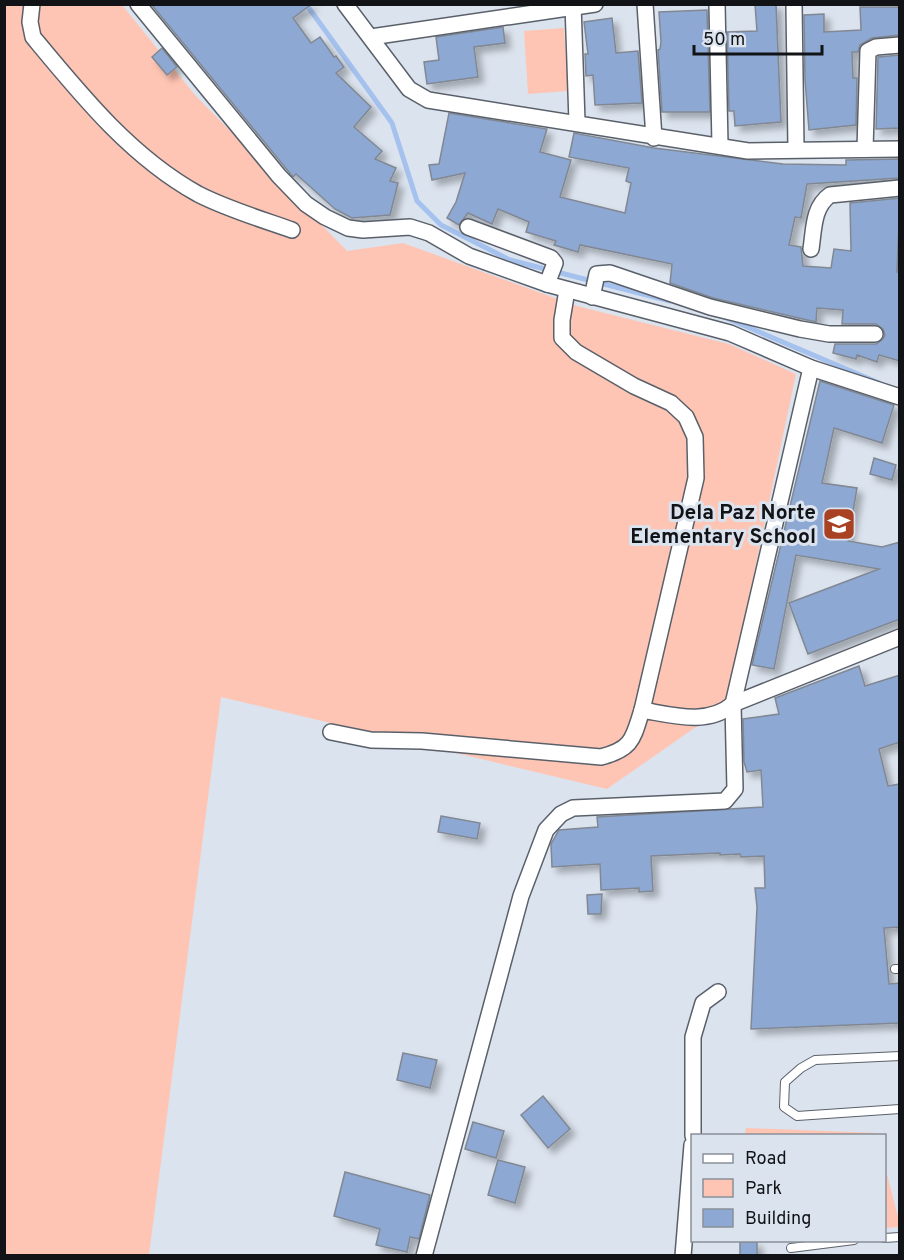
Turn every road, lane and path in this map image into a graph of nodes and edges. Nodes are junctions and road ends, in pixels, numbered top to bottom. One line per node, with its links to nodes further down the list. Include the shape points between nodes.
1 (32, 4): 19 (street, via 33,37 118,134 167,176 200,195)
2 (138, 4): 21 (street, via 237,128 306,204 348,228 410,227 469,256)
3 (345, 4): 9 (street)
4 (595, 4): 8 (street)
5 (645, 4): 12 (street)
6 (717, 4): 13 (street)
7 (794, 4): 14 (street)
8 (573, 6): 9 (street); 11 (street)
9 (370, 37): 11 (street, via 409,89 428,100)
10 (900, 45): 15 (street, via 868,51)
11 (577, 122): 12 (street)
12 (654, 138): 13 (street)
13 (720, 145): 14 (street, via 748,151)
14 (796, 149): 15 (street)
15 (865, 149): 16 (street)
16 (900, 149)
17 (900, 188): 20 (street, via 830,195 817,212)
18 (468, 227): 21 (street)
19 (292, 230)
20 (811, 249)
21 (495, 251): 22 (street); 22 (street, via 546,255 555,262)
22 (550, 277): 23 (street)
23 (567, 290): 24 (street); 30 (street, via 562,338 576,352 671,403 686,417 695,437 696,478)
24 (592, 293): 25 (street, via 597,274 610,273 710,307 800,329 829,334); 26 (street, via 730,333)
25 (875, 334)
26 (811, 368): 27 (street); 29 (street)
27 (900, 397)
28 (900, 637): 29 (street)
29 (733, 704): 30 (street, via 721,715 705,717); 39 (street, via 735,789 724,801 573,808 546,830 521,896)
30 (642, 710): 31 (street, via 632,742 623,750 602,757 371,740)
31 (331, 732)
32 (718, 992): 35 (street, via 703,1003 693,1037)
33 (900, 1056): 34 (lane, via 815,1060 785,1082 784,1107 797,1116)
34 (900, 1109)
35 (693, 1134)
36 (691, 1167): 40 (street)
37 (838, 1242): 38 (lane)
38 (791, 1248)
39 (424, 1256)
40 (683, 1256)

